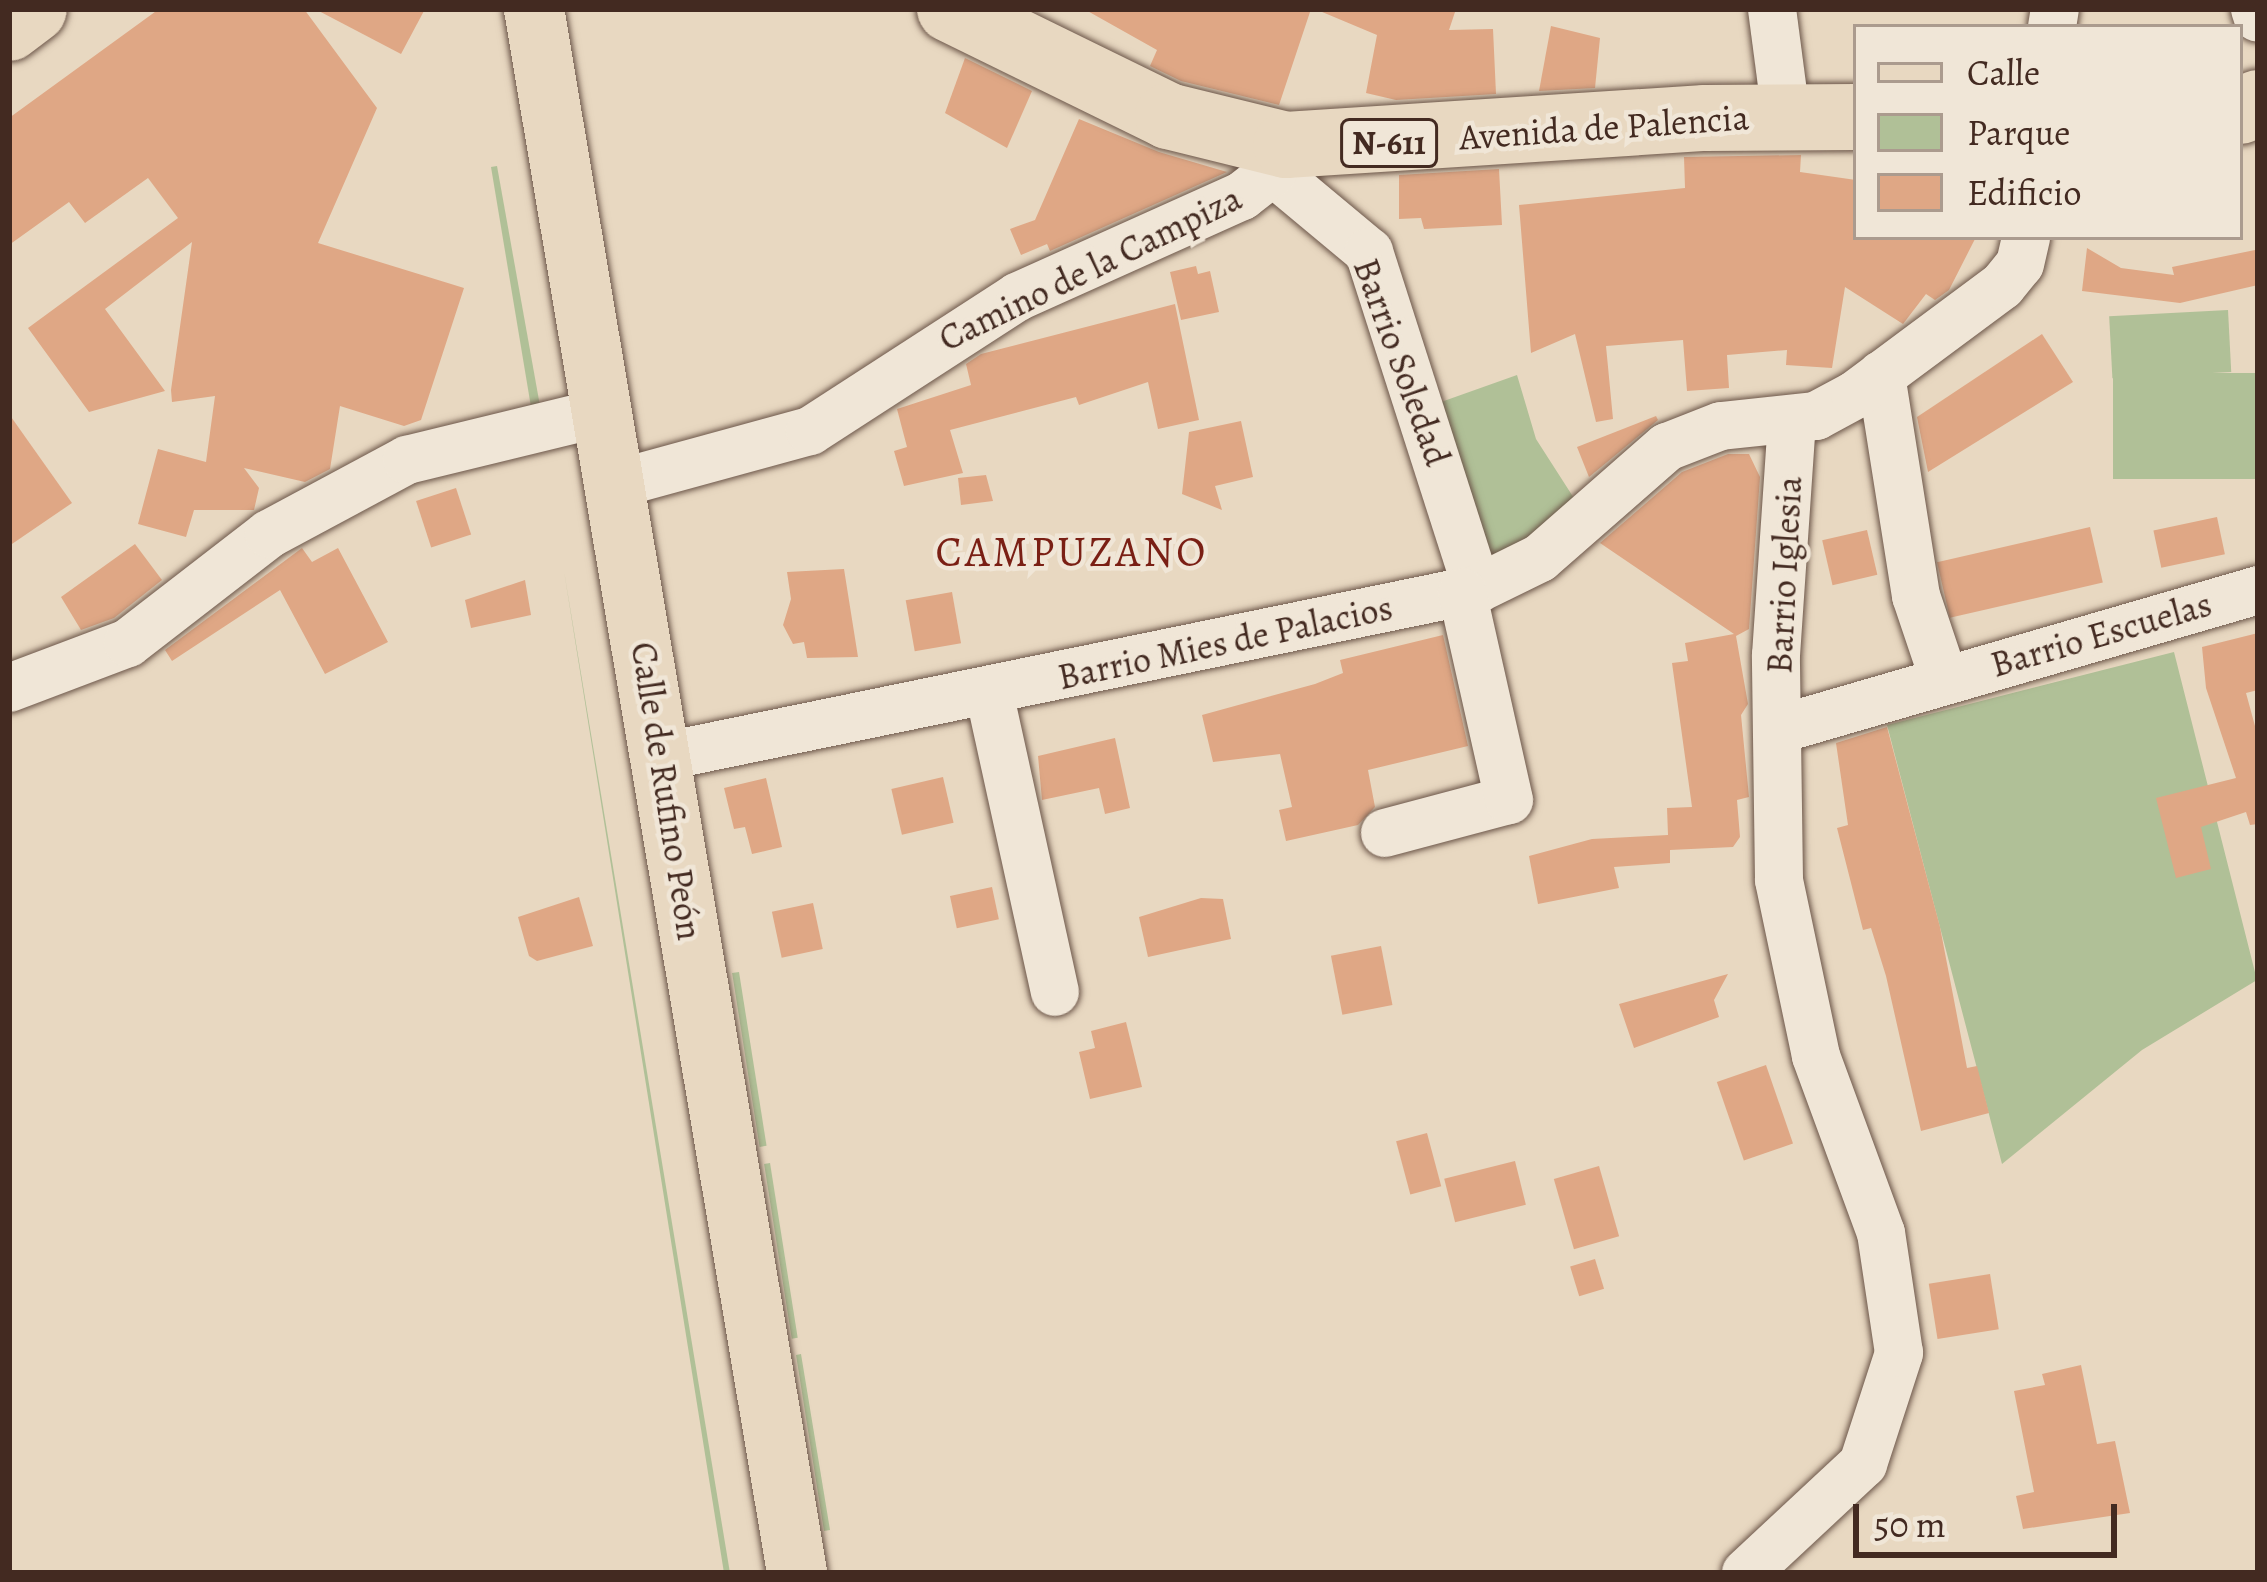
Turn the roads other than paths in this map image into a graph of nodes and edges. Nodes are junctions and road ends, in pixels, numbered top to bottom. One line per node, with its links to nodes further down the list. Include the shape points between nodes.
1 (34, 9): 8 (highway)
2 (509, 9): 14 (main road, Calle de Rufino Peón)
3 (534, 9): 16 (main road, Calle de Rufino Peón)
4 (950, 9): 11 (highway, Avenida de Palencia / N-611, via 1168,116)
5 (1772, 9): 9 (street)
6 (2255, 9): 7 (street)
7 (2258, 18)
8 (9, 28)
9 (1786, 115): 10 (highway, Avenida de Palencia / N-611); 11 (highway, Avenida de Palencia / N-611)
10 (1853, 117)
11 (1280, 159): 16 (street, Camino de la Campiza, via 1242,196 944,338 810,430); 18 (street, Barrio Soledad, via 1369,252)
12 (2025, 240): 13 (street, Barrio Mies de Palacios, via 2020,264 2002,286)
13 (1881, 375): 15 (street, Barrio Mies de Palacios, via 1836,407); 19 (street, Barrio Escuelas, via 1916,596)
14 (579, 418): 20 (street, via 407,460 269,534 128,643); 26 (main road, Calle de Rufino Peón)
15 (1792, 421): 18 (street, Barrio Mies de Palacios, via 1721,426 1667,447 1540,558); 22 (street, Barrio Iglesia, via 1776,656)
16 (616, 484): 23 (main road, Calle de Rufino Peón)
17 (2258, 590): 19 (street, Barrio Escuelas)
18 (1469, 591): 21 (street, Barrio Mies de Palacios); 24 (street, via 1509,800)
19 (1944, 679): 22 (street, Barrio Escuelas)
20 (9, 688)
21 (988, 692): 23 (street, Barrio Mies de Palacios); 25 (street)
22 (1780, 729): 28 (street, via 1779,880 1816,1056 1881,1233 1899,1353 1863,1464)
23 (661, 758): 27 (main road, Calle de Rufino Peón)
24 (1385, 832)
25 (1055, 992)
26 (768, 1573)
27 (797, 1573)
28 (1746, 1573)

